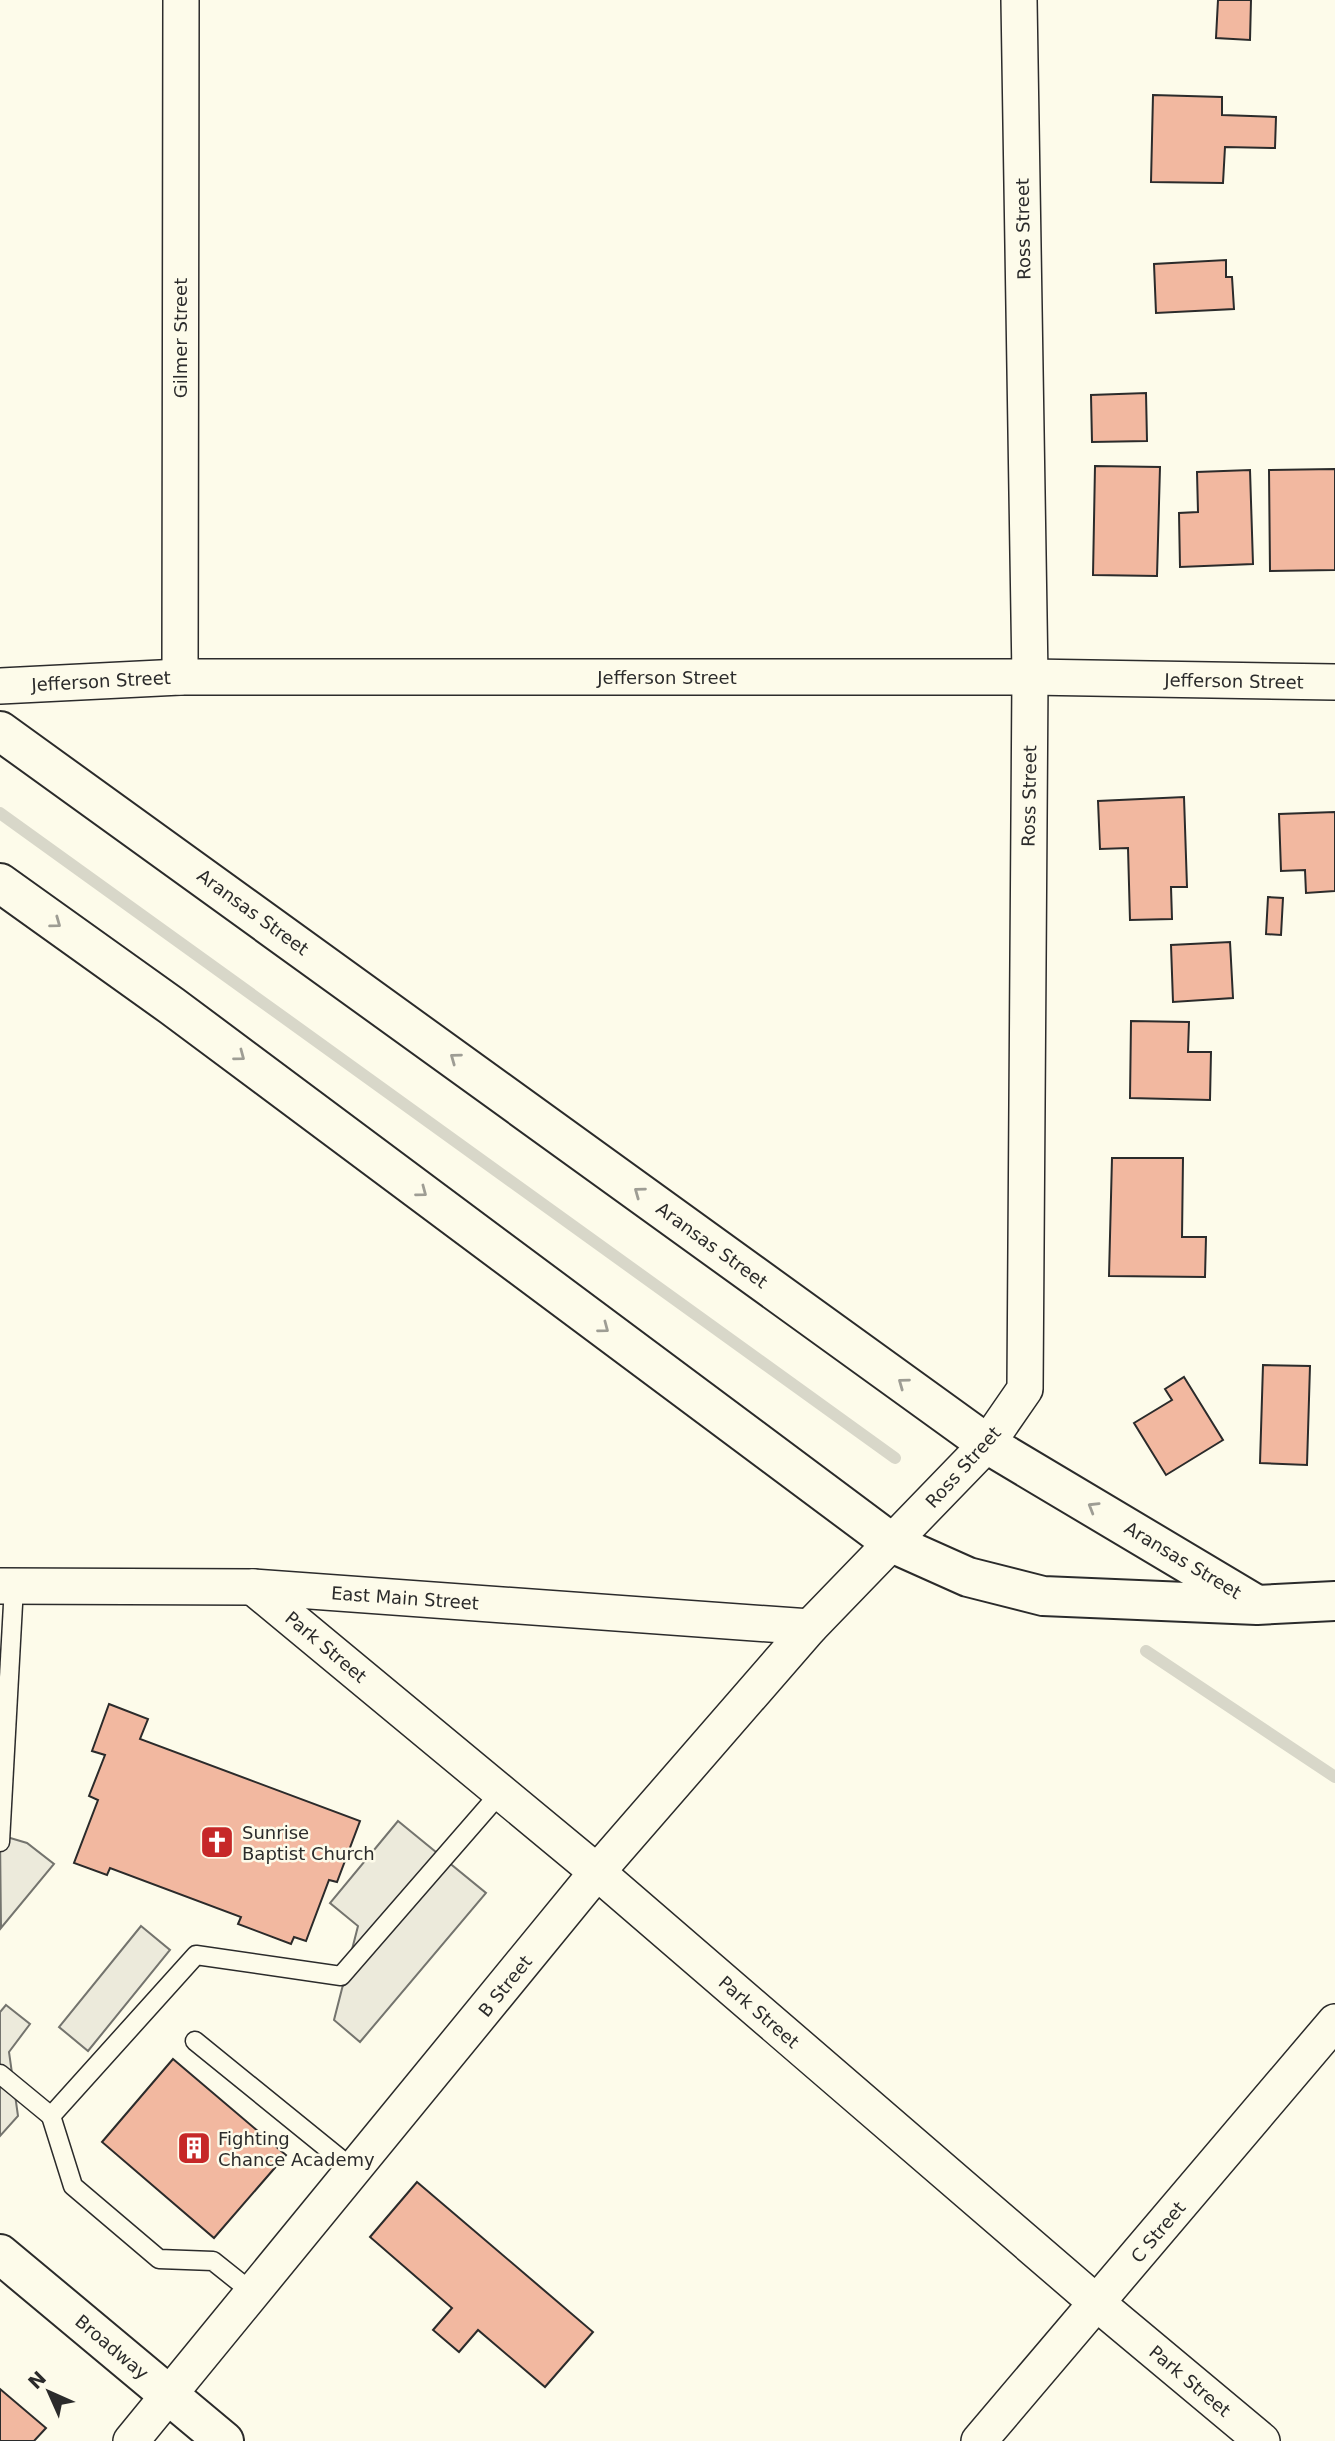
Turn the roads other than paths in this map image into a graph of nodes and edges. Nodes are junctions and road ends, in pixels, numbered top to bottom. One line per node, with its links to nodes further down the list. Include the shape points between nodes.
1 (181, 0): 3 (street, Gilmer Street)
2 (1018, 0): 4 (street, Ross Street)
3 (180, 677): 4 (street, Jefferson Street); 6 (street, Jefferson Street)
4 (1030, 677): 5 (street, Jefferson Street); 9 (street, Ross Street, via 1025,1389)
5 (1335, 682)
6 (0, 686)
7 (0, 731): 9 (street, Aransas Street, one-way to 7)
8 (0, 883): 10 (street, Aransas Street, one-way to 10)
9 (988, 1444): 10 (street, Ross Street); 14 (street, Aransas Street, one-way to 9)
10 (892, 1543): 14 (street, Aransas Street, via 968,1577 1043,1596); 15 (street, B Street)
11 (7, 1586): 12 (street, East Main Street); 17 (lane)
12 (253, 1587): 15 (street, East Main Street); 16 (street, Park Street)
13 (1335, 1601): 14 (street)
14 (1257, 1605)
15 (810, 1627): 18 (street, B Street)
16 (501, 1792): 18 (street, Park Street); 22 (lane, via 341,1976 197,1955)
17 (0, 1842)
18 (597, 1872): 23 (street, B Street); 26 (street, Park Street)
19 (1335, 2022): 26 (street, C Street)
20 (195, 2041): 23 (lane)
21 (0, 2074): 22 (lane)
22 (51, 2116): 25 (lane, via 73,2186 159,2259 213,2261)
23 (354, 2170): 25 (street, B Street)
24 (0, 2254): 27 (street, Broadway)
25 (253, 2293): 27 (street, B Street)
26 (1098, 2304): 30 (street, C Street); 31 (street, Park Street)
27 (170, 2395): 28 (street, B Street); 29 (street, Broadway)
28 (131, 2441)
29 (224, 2441)
30 (979, 2441)
31 (1262, 2441)

